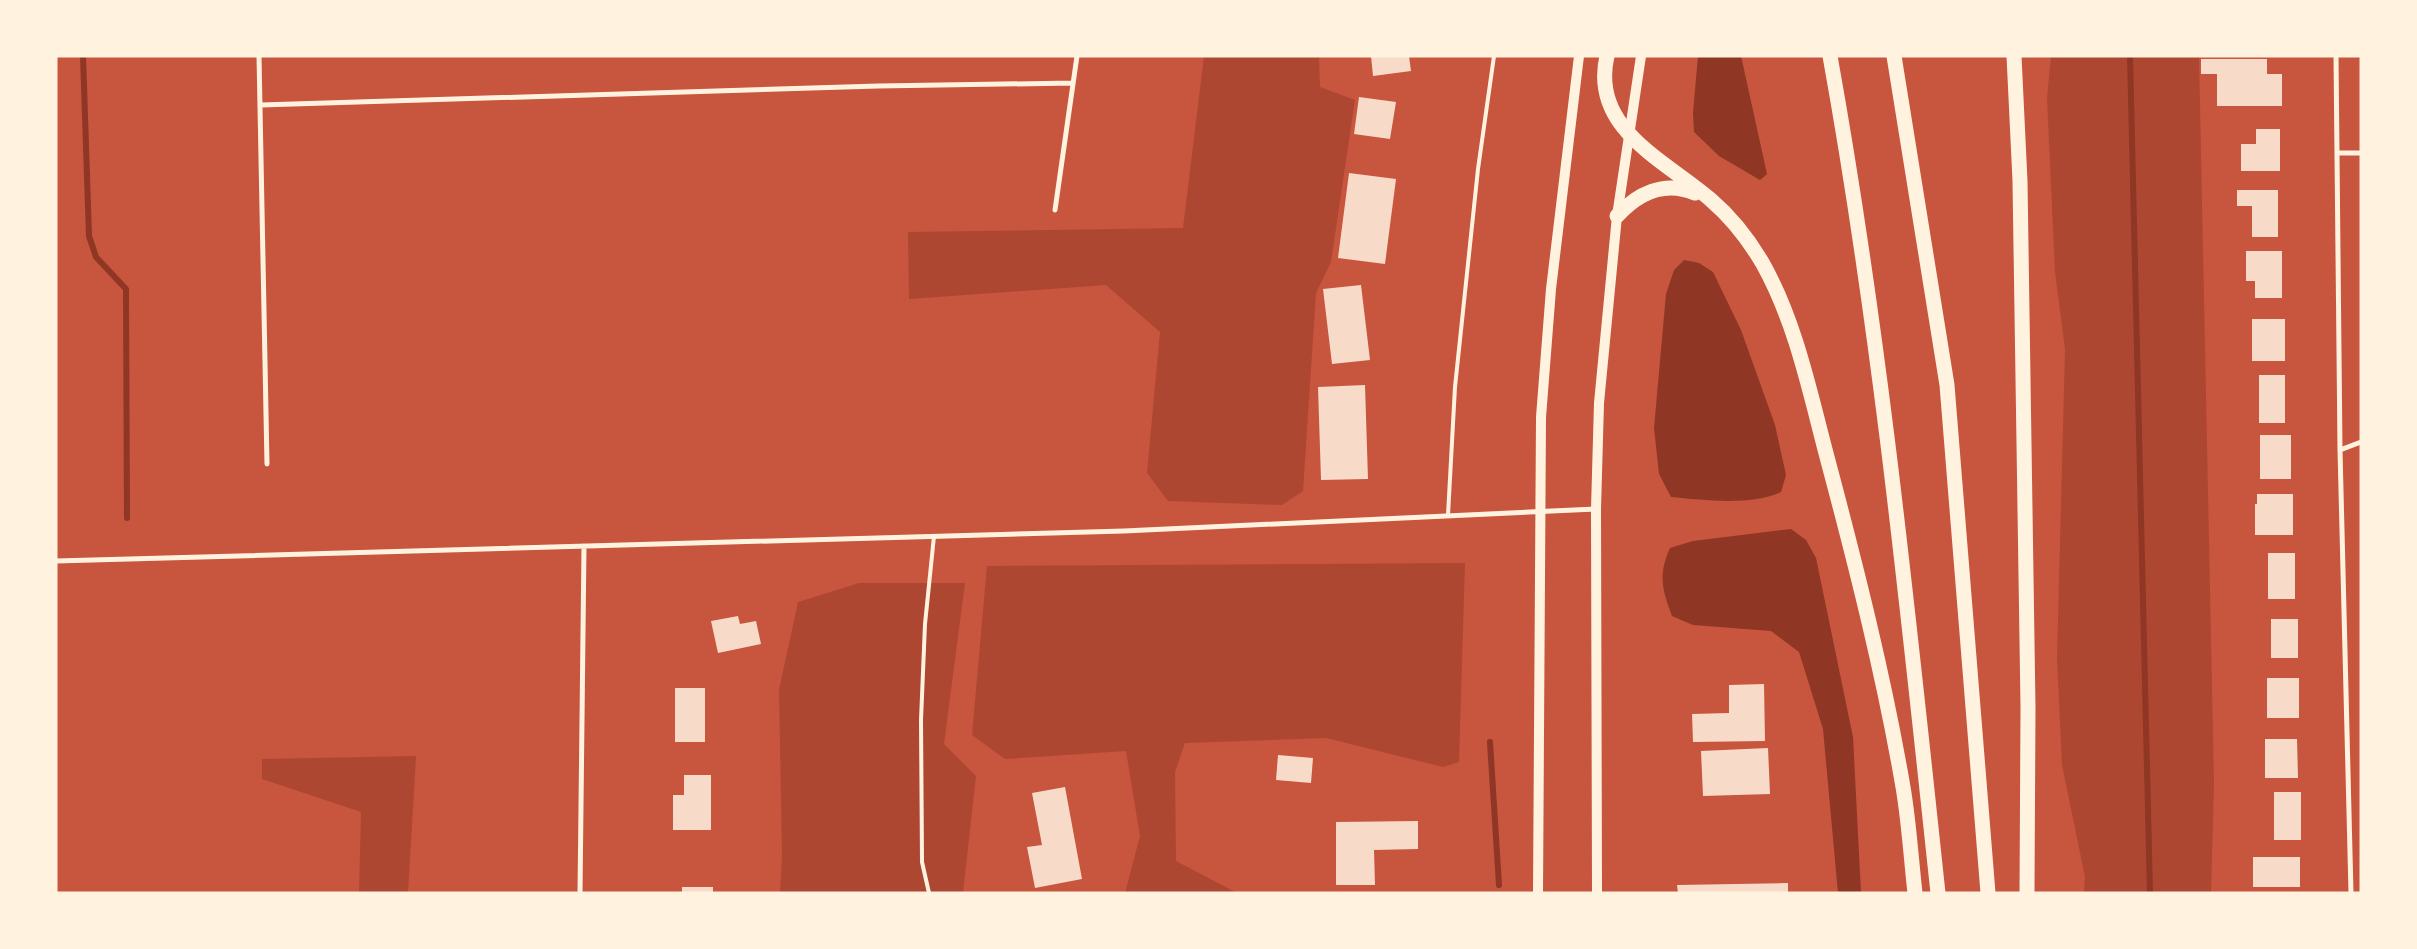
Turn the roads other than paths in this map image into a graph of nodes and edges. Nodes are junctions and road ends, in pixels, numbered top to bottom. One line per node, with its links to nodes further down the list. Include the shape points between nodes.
1 (259, 56): 12 (street)
2 (1077, 56): 11 (street)
3 (1494, 56): 24 (lane, via 1478,169 1455,387)
4 (1579, 56): 23 (main road, via 1540,417)
5 (1607, 56): 13 (highway, via 1604,70 1609,106 1616,120)
6 (1641, 56): 13 (main road)
7 (1830, 56): 33 (highway, via 1850,169 1902,563)
8 (1894, 56): 34 (highway, via 1947,385)
9 (2014, 56): 35 (highway, via 2020,191 2028,707)
10 (2336, 56): 14 (street)
11 (1073, 83): 12 (street); 17 (street)
12 (261, 105): 21 (street)
13 (1630, 133): 16 (highway, via 1658,160); 18 (main road)
14 (2338, 153): 15 (street); 20 (street)
15 (2361, 153)
16 (1710, 199): 18 (highway, via 1691,191 1665,188 1642,195); 32 (highway, via 1739,228 1763,264 1798,349 1859,576 1903,788)
17 (1055, 210)
18 (1616, 216): 22 (main road, via 1599,403)
19 (2361, 442): 20 (street)
20 (2340, 450): 36 (street)
21 (268, 464)
22 (1596, 509): 23 (street); 31 (main road)
23 (1539, 510): 24 (street); 30 (main road)
24 (1448, 515): 25 (street, via 1124,531)
25 (934, 536): 26 (street); 29 (lane, via 925,624 921,720 922,862)
26 (584, 546): 27 (street); 28 (street)
27 (56, 562)
28 (580, 893)
29 (929, 893)
30 (1538, 893)
31 (1597, 893)
32 (1915, 893)
33 (1938, 893)
34 (1988, 893)
35 (2026, 893)
36 (2351, 893)

